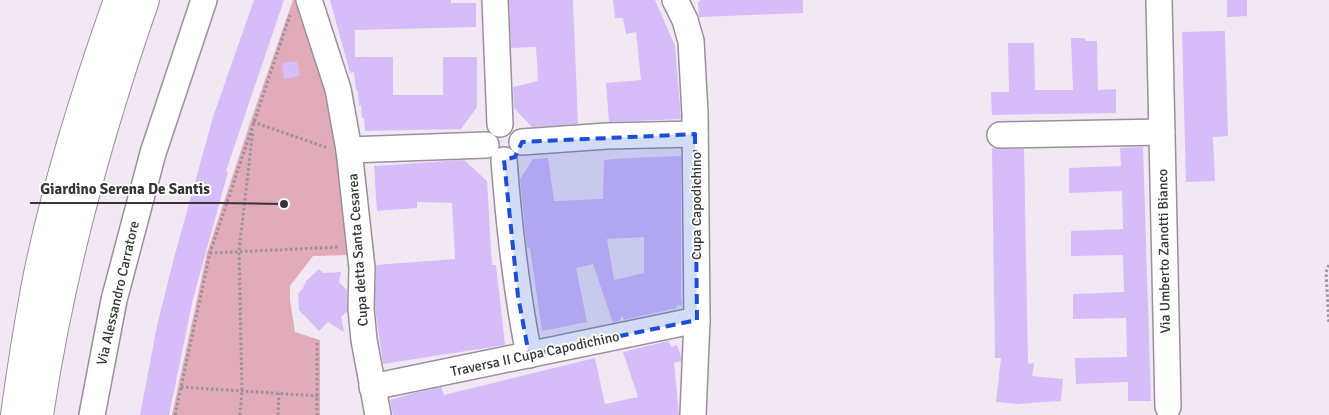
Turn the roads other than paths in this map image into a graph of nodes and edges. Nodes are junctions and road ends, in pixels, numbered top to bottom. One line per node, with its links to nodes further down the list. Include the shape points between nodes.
1 (118, 0): 19 (highway, via 83,104 58,193 36,283)
2 (145, 0): 20 (highway, via 83,199 62,289)
3 (204, 0): 21 (street, Via Alessandro Carratore, via 150,162 114,300)
4 (495, 0): 8 (street)
5 (675, 0): 10 (street, Cupa Capodichino, via 690,41)
6 (301, 5): 13 (street, Cupa detta Santa Cesarea, via 338,89)
7 (1160, 8): 9 (street, Via Umberto Zanotti Bianco)
8 (500, 124): 12 (street, via 516,128); 14 (street, via 488,134)
9 (1162, 132): 11 (street); 18 (street, Via Umberto Zanotti Bianco)
10 (695, 134): 12 (street); 15 (street, Cupa Capodichino)
11 (1000, 135)
12 (522, 142): 14 (street, via 515,157)
13 (350, 153): 14 (street); 17 (street, Cupa detta Santa Cesarea, via 362,268 361,309)
14 (495, 153): 16 (street)
15 (697, 320): 16 (street, Traversa II Cupa Capodichino); 23 (street, Cupa Capodichino)
16 (529, 355): 17 (street, Traversa II Cupa Capodichino)
17 (372, 387): 22 (street, Cupa detta Santa Cesarea)
18 (1168, 407)
19 (14, 415)
20 (39, 415)
21 (92, 415)
22 (378, 415)
23 (693, 415)

